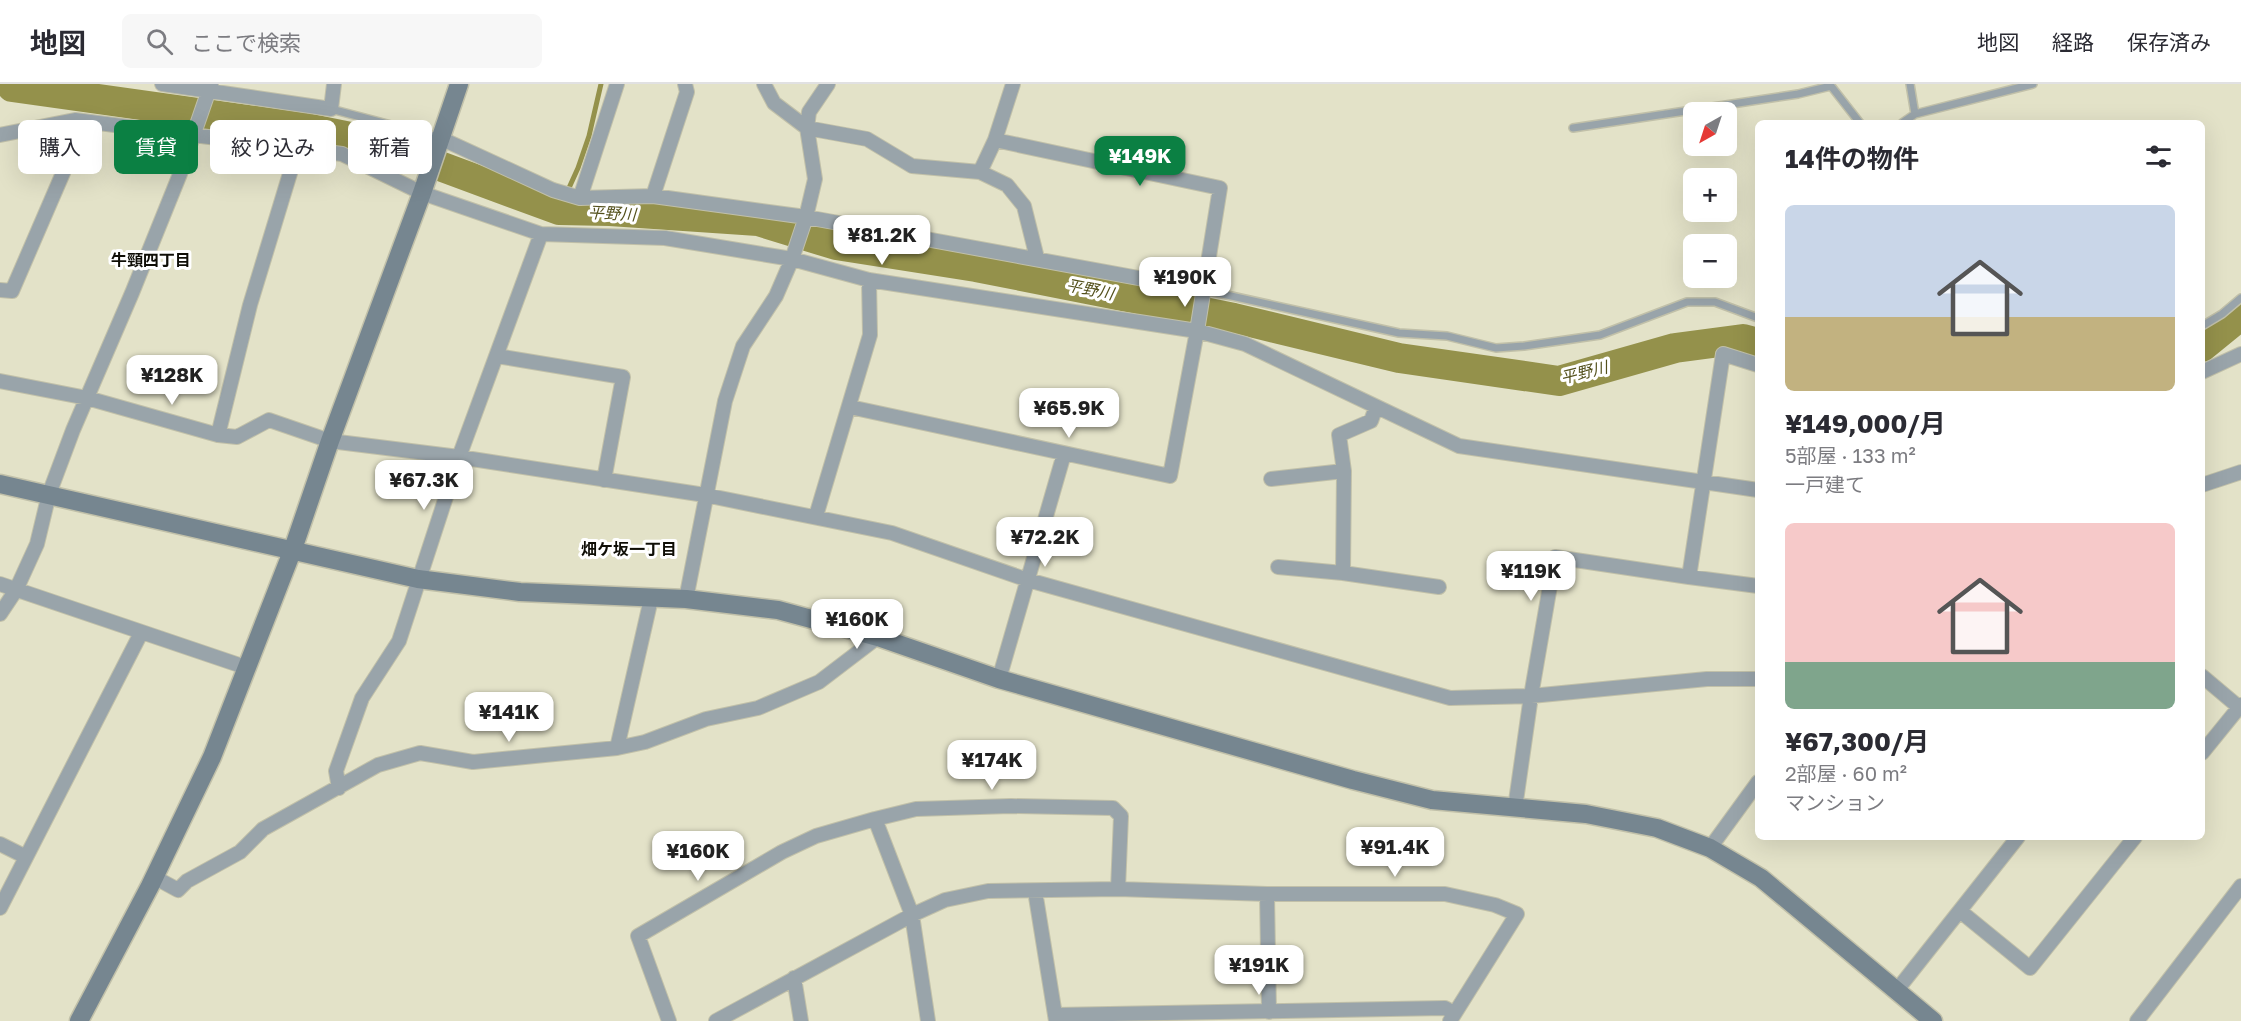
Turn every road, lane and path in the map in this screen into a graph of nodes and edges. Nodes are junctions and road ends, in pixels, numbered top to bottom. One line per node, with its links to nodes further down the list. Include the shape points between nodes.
1 (162, 84): 12 (street)
2 (334, 84): 14 (street)
3 (459, 84): 24 (street)
4 (617, 84): 32 (street)
5 (686, 84): 31 (street, via 687,92)
6 (764, 84): 19 (street, via 774,103)
7 (828, 84): 19 (street, via 809,112)
8 (1013, 84): 23 (street)
9 (1796, 84): 13 (lane)
10 (1910, 84): 15 (lane)
11 (2033, 84): 15 (lane)
12 (210, 88): 14 (street); 18 (street)
13 (1798, 94): 16 (lane, via 1831,86); 20 (lane)
14 (331, 109): 24 (lane)
15 (1915, 114): 17 (lane)
16 (1858, 120)
17 (1906, 120)
18 (198, 123)
19 (807, 128): 26 (street, via 867,139 912,166); 33 (street, via 815,179)
20 (1573, 128)
21 (18, 131): 22 (street)
22 (0, 135)
23 (995, 140): 26 (street); 39 (street, via 1220,188)
24 (439, 142): 30 (street); 32 (street)
25 (336, 153): 30 (street)
26 (980, 172): 35 (street, via 1007,185 1024,206)
27 (63, 174): 38 (street, via 12,291)
28 (179, 174): 49 (street)
29 (290, 174): 52 (street, via 250,304)
30 (424, 189): 34 (street); 53 (street)
31 (653, 196): 32 (street); 33 (street)
32 (580, 198)
33 (806, 217): 35 (street); 36 (street)
34 (541, 234): 36 (street, via 665,238); 45 (street)
35 (1037, 258): 39 (street)
36 (792, 259): 37 (street); 65 (street, via 776,296 743,346 725,401)
37 (869, 280): 43 (street); 50 (street, via 870,335)
38 (0, 290)
39 (1204, 290): 41 (lane, via 1399,333 1447,336 1496,348 1600,335 1687,302 1715,302); 43 (street)
40 (2241, 297): 42 (lane)
41 (1755, 317)
42 (2205, 324)
43 (1197, 331): 51 (street, via 1245,344); 54 (street, via 1170,476)
44 (2241, 354): 47 (street)
45 (497, 356): 55 (street); 59 (street, via 623,377)
46 (1755, 364): 60 (street, via 1723,354)
47 (2205, 371)
48 (0, 381): 49 (street)
49 (87, 398): 52 (street); 64 (street)
50 (850, 407): 54 (street); 66 (street)
51 (1376, 407): 56 (street, via 1371,421 1339,435); 60 (street, via 1459,446)
52 (218, 435): 53 (street, via 237,437 269,420)
53 (330, 441): 55 (street); 67 (street)
54 (1064, 454): 72 (street)
55 (459, 457): 59 (street); 71 (street)
56 (1344, 471): 58 (street); 69 (street)
57 (2241, 472): 61 (street)
58 (1270, 478)
59 (604, 480): 65 (street)
60 (1705, 482): 63 (street); 70 (street)
61 (2205, 483)
62 (0, 484): 64 (street)
63 (1755, 489)
64 (49, 494): 67 (street); 76 (street, via 37,544)
65 (705, 495): 66 (street); 78 (street)
66 (816, 516): 72 (street, via 892,533)
67 (293, 549): 71 (street); 82 (street)
68 (1278, 567): 69 (street)
69 (1343, 573): 75 (street)
70 (1689, 577): 74 (street); 86 (street, via 1555,557)
71 (418, 579): 77 (street, via 520,592); 91 (street, via 399,641 362,698 336,771)
72 (1028, 580): 84 (street); 86 (street, via 1450,698)
73 (0, 584): 76 (street)
74 (1755, 586)
75 (1439, 587)
76 (16, 590): 79 (street); 80 (street)
77 (651, 599): 78 (street); 88 (street)
78 (686, 599): 81 (street, via 778,610)
79 (0, 614)
80 (141, 633): 82 (street); 98 (street)
81 (878, 636): 84 (street); 88 (street, via 819,682 758,708 706,719)
82 (248, 668): 99 (street, via 212,757)
83 (2205, 678): 87 (street)
84 (999, 679): 92 (street, via 1432,800)
85 (1755, 679): 86 (street, via 1707,679)
86 (1530, 696): 92 (street)
87 (2240, 707): 89 (street)
88 (617, 748): 91 (street, via 473,762 420,753 378,765)
89 (2205, 749)
90 (1755, 786): 97 (street)
91 (339, 788): 99 (street, via 264,828 240,852 178,890)
92 (1515, 808): 97 (street, via 1598,816 1657,828)
93 (875, 819): 101 (street, via 916,808 1113,808 1121,816); 106 (street); 113 (street, via 816,836 782,852 638,936)
94 (2016, 840): 105 (street)
95 (2133, 840): 105 (street, via 2030,968)
96 (0, 844): 98 (street)
97 (1710, 848): 108 (street, via 1761,878)
98 (26, 857): 104 (street)
99 (154, 876): 112 (street)
100 (2241, 886): 118 (street)
101 (1118, 889): 102 (street); 103 (street)
102 (1035, 891): 106 (street, via 988,891 945,900); 111 (street)
103 (1267, 894): 109 (street); 110 (street, via 1445,894 1495,904 1517,914)
104 (0, 908)
105 (1959, 911): 108 (street)
106 (912, 915): 107 (street); 116 (street)
107 (794, 978): 114 (street); 115 (street)
108 (1897, 990): 117 (street)
109 (1269, 1012): 110 (street, via 1445,1008); 111 (street)
110 (1452, 1017)
111 (1056, 1018)
112 (79, 1021)
113 (669, 1021)
114 (716, 1021)
115 (801, 1021)
116 (928, 1021)
117 (1933, 1021)
118 (2137, 1021)

